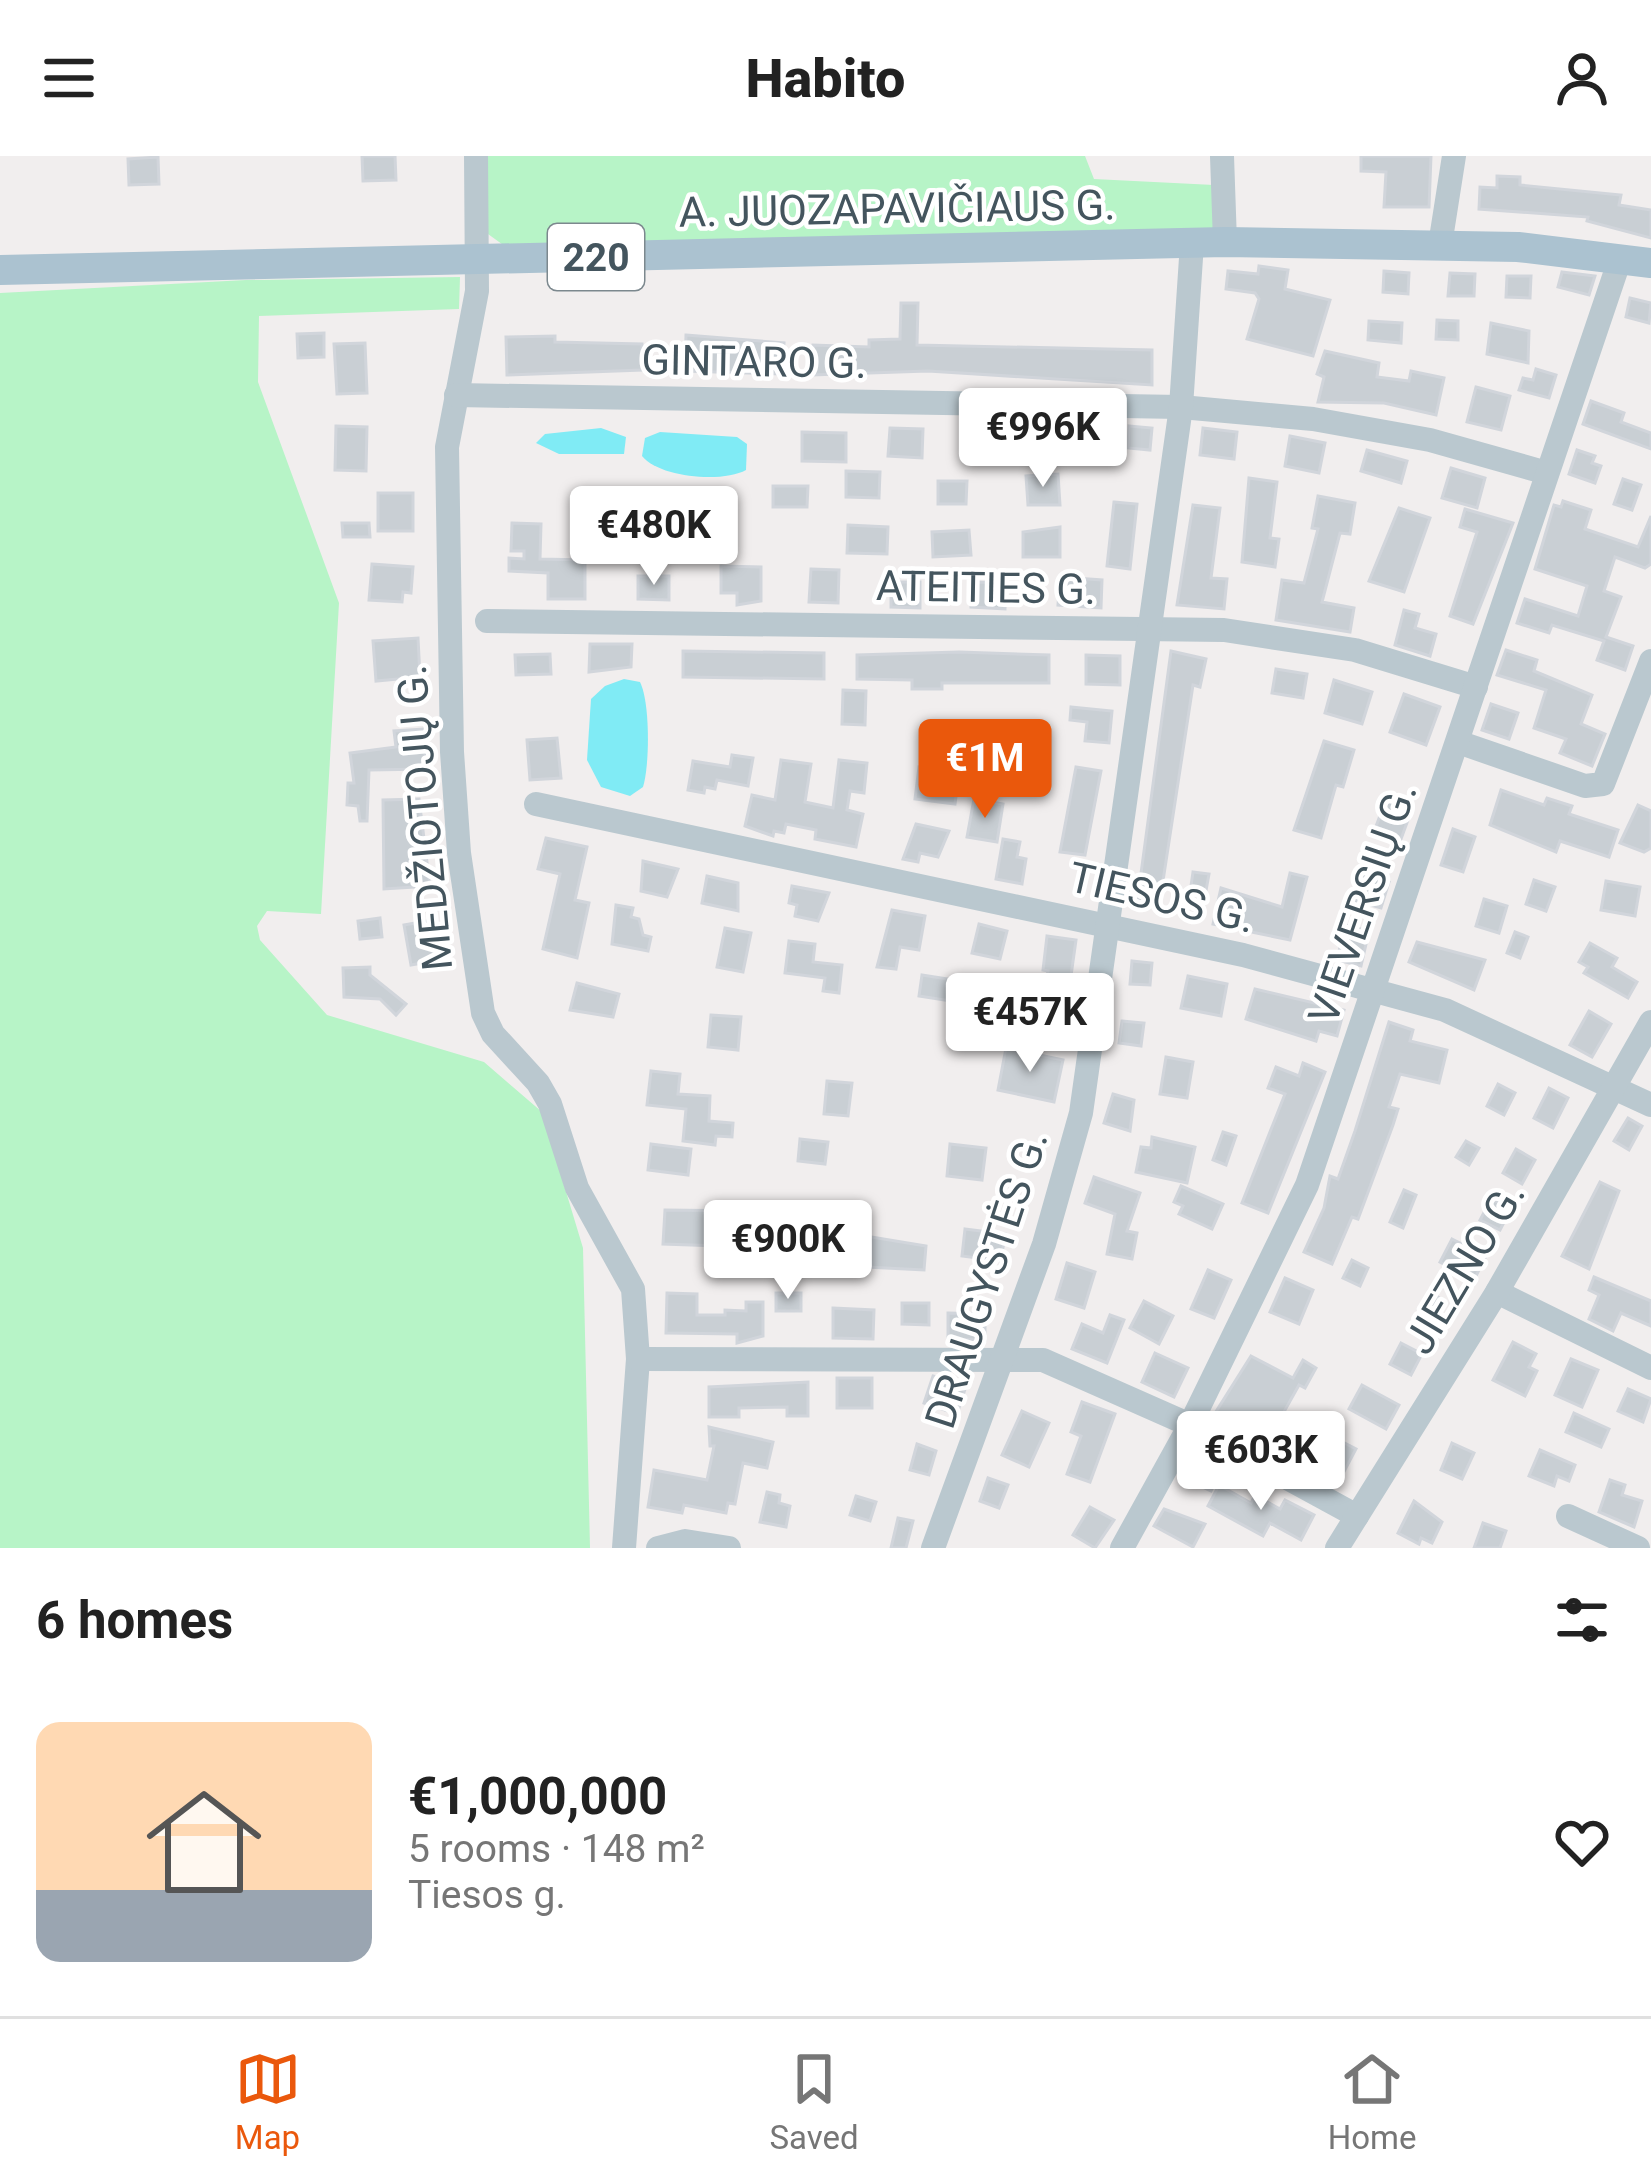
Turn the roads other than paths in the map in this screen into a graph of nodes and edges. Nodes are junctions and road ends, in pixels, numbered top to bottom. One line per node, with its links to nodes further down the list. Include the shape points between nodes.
1 (476, 156): 7 (street, MEDŽIOTOJŲ G.)
2 (1222, 156): 4 (street)
3 (1454, 156): 6 (street)
4 (1225, 242): 5 (main road, A. JUOZAPAVIČIAUS G. / 220); 6 (main road, A. JUOZAPAVIČIAUS G. / 220)
5 (1192, 243): 7 (main road, A. JUOZAPAVIČIAUS G. / 220); 11 (street, DRAUGYSTĖS G.)
6 (1440, 245): 8 (main road, A. JUOZAPAVIČIAUS G. / 220)
7 (477, 258): 9 (main road, A. JUOZAPAVIČIAUS G. / 220); 10 (street, MEDŽIOTOJŲ G., via 473,325)
8 (1635, 261): 12 (street, VIEVERSIŲ G.)
9 (0, 270)
10 (456, 395): 11 (street, GINTARO G.); 26 (street, MEDŽIOTOJŲ G., via 446,447 452,752 478,990 493,1034 550,1105 577,1188 633,1289)
11 (1181, 406): 12 (street, GINTARO G., via 1336,423); 14 (street, DRAUGYSTĖS G.)
12 (1547, 472): 16 (street, VIEVERSIŲ G.)
13 (487, 621): 14 (street, ATEITIES G.)
14 (1151, 628): 16 (street, ATEITIES G., via 1292,637); 19 (street, DRAUGYSTĖS G.)
15 (1651, 661): 17 (street, via 1604,784 1585,786)
16 (1476, 687): 17 (street, VIEVERSIŲ G.)
17 (1458, 742): 20 (street, VIEVERSIŲ G.)
18 (536, 804): 19 (street, TIESOS G.)
19 (1109, 923): 20 (street, TIESOS G.); 25 (street, DRAUGYSTĖS G., via 1081,1113)
20 (1375, 991): 22 (street, TIESOS G., via 1500,1032); 28 (street, VIEVERSIŲ G., via 1307,1184)
21 (1651, 1022): 22 (street, JIEZNO G.)
22 (1615, 1088): 23 (street, TIESOS G.); 24 (street, JIEZNO G.)
23 (1651, 1105)
24 (1497, 1292): 27 (street); 29 (street, JIEZNO G.)
25 (1004, 1358): 26 (street); 28 (street, via 1043,1360); 34 (street, DRAUGYSTĖS G.)
26 (638, 1359): 31 (street, MEDŽIOTOJŲ G.)
27 (1651, 1368)
28 (1190, 1425): 29 (street); 35 (street, VIEVERSIŲ G.)
29 (1357, 1516): 36 (street, JIEZNO G.)
30 (1568, 1516): 37 (street)
31 (625, 1548)
32 (658, 1548): 33 (street, via 685,1541)
33 (729, 1548)
34 (933, 1548)
35 (1122, 1548)
36 (1337, 1548)
37 (1638, 1548)

